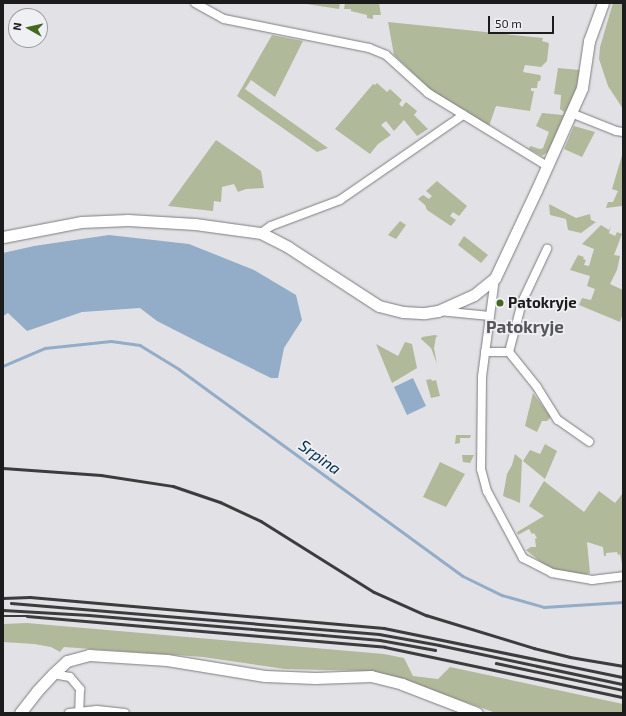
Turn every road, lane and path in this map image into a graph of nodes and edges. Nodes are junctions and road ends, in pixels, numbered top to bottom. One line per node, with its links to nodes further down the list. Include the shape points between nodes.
1 (195, 3): 4 (street, via 224,19 369,48 386,55 428,93)
2 (603, 3): 3 (street, via 590,41 582,88)
3 (571, 113): 5 (street); 7 (street)
4 (463, 115): 7 (street); 8 (street, via 340,200 271,226)
5 (620, 131): 6 (street)
6 (623, 140)
7 (547, 166): 11 (street)
8 (261, 233): 9 (street, via 195,224 128,220 81,222); 12 (street, via 288,247 379,306 403,312)
9 (3, 237)
10 (548, 249): 15 (street, via 522,302)
11 (495, 278): 12 (street, via 474,295); 13 (street)
12 (438, 311): 13 (street)
13 (490, 316): 14 (street)
14 (485, 352): 15 (street); 17 (street, via 482,377 481,469 487,491 523,558 552,573 592,580)
15 (509, 352): 16 (street, via 537,386 558,420)
16 (589, 442)
17 (623, 576)
18 (53, 674): 19 (street, via 70,677 80,689); 20 (street); 23 (street, via 67,661 89,655 167,660 265,676 371,676 402,684)
19 (79, 712): 21 (street); 22 (street, via 97,710)
20 (20, 713)
21 (69, 713)
22 (125, 713)
23 (477, 713)

